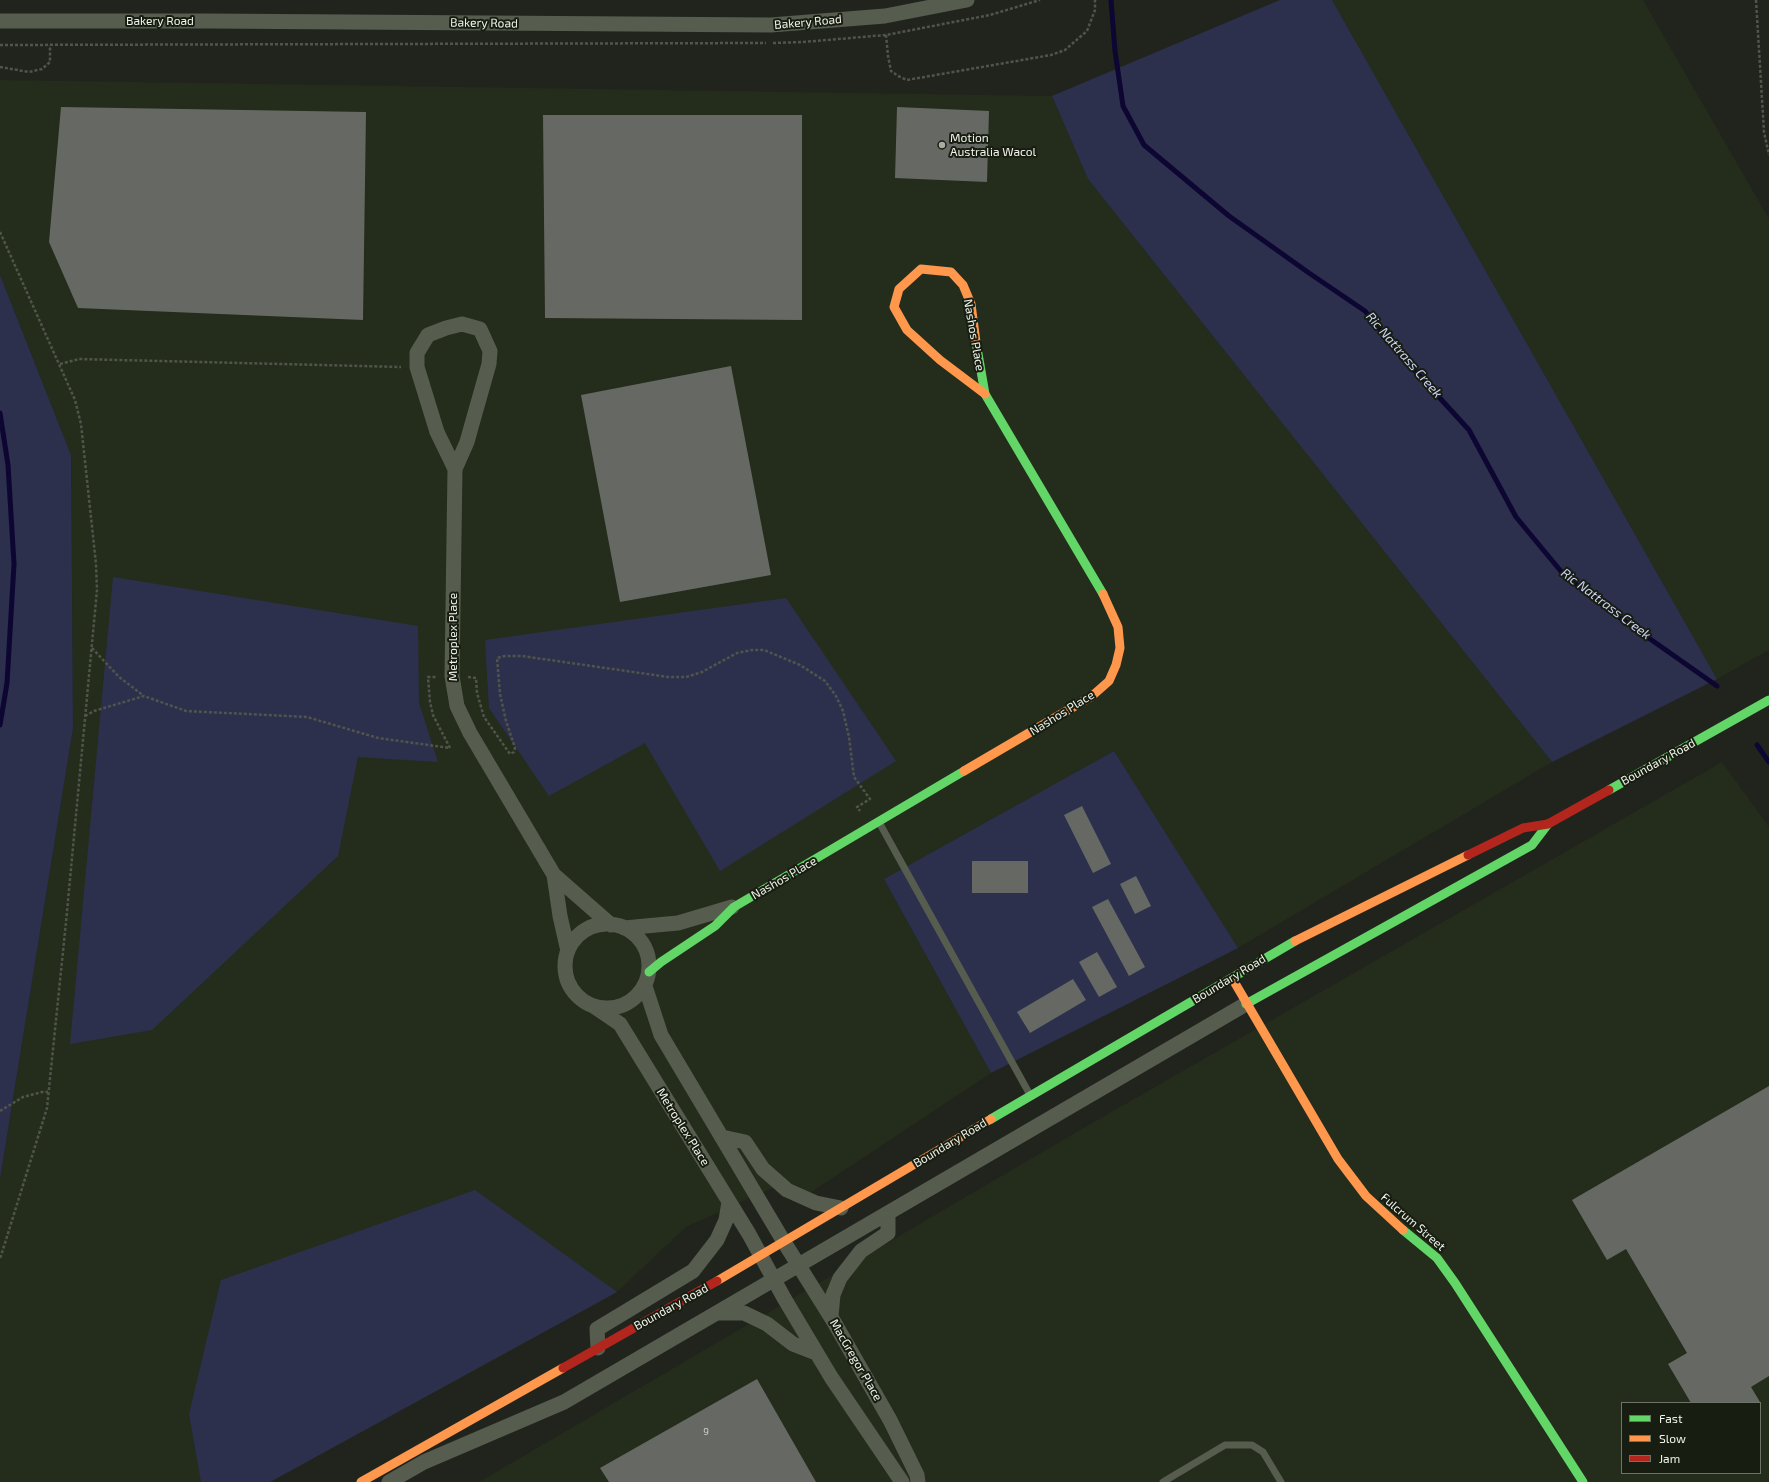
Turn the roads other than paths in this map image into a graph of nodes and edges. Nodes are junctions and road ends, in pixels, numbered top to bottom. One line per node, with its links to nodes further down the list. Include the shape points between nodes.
1 (967, 0): 2 (street, Bakery Road, via 885,16 771,26)
2 (0, 21)
3 (985, 394): 3 (street, Nashos Place, via 906,330 894,307 899,288 921,269 951,272 963,284 971,304); 6 (street, Nashos Place, via 1107,601 1118,627 1118,659 1110,681 1092,696)
4 (455, 469): 4 (street, Metroplex Place, via 467,442 490,351 480,329 462,324 428,335 416,353 416,367 438,432); 8 (street, Metroplex Place, via 452,676 457,706 470,733)
5 (1769, 700): 7 (street, Boundary Road)
6 (879, 822): 9 (street, Nashos Place); 16 (lane)
7 (1548, 824): 12 (street, Boundary Road, via 1523,828 1279,949); 14 (street, Boundary Road, via 1532,845)
8 (554, 875): 10 (street, Metroplex Place); 11 (street, Metroplex Place)
9 (734, 907): 10 (street, Nashos Place, via 678,923); 13 (street, Nashos Place, via 715,926 661,962)
10 (617, 926): 11 (street, via 597,926 585,931); 13 (street, via 635,935 644,945 648,958)
11 (568, 951): 15 (street, via 566,977 582,1000)
12 (1232, 978): 14 (street, Fulcrum Street); 16 (street, Boundary Road)
13 (647, 979): 15 (street, via 636,998 623,1005); 17 (street, via 661,1035)
14 (1246, 1004): 20 (street, Boundary Road); 35 (street, Fulcrum Street, via 1338,1159 1366,1196 1385,1215 1437,1258 1460,1289)
15 (595, 1007): 18 (street, Metroplex Place, via 620,1024)
16 (1030, 1095): 19 (street, Boundary Road)
17 (722, 1137): 19 (street, via 745,1142 763,1169 787,1190 816,1203); 21 (street)
18 (729, 1202): 22 (street, Metroplex Place); 27 (street, via 726,1220 716,1240 693,1271 597,1329)
19 (841, 1208): 21 (street, Boundary Road)
20 (888, 1213): 23 (street, Boundary Road); 26 (street, via 888,1233 861,1251 840,1278 833,1295)
21 (784, 1242): 22 (street, Boundary Road); 23 (street, MacGregor Place)
22 (761, 1256): 24 (street); 27 (street, Boundary Road)
23 (799, 1265): 24 (street, Boundary Road); 26 (street, MacGregor Place)
24 (774, 1280): 25 (street, Boundary Road); 28 (street)
25 (717, 1313): 28 (street, via 744,1313 767,1324 793,1344); 30 (street, Boundary Road, via 564,1402 424,1462)
26 (831, 1316): 32 (street, MacGregor Place, via 890,1420 918,1476)
27 (598, 1348): 29 (street, Boundary Road)
28 (816, 1353): 31 (street)
29 (361, 1482)
30 (389, 1482)
31 (902, 1482)
32 (918, 1482)
33 (1163, 1482): 34 (lane, via 1225,1445 1252,1445 1264,1452)
34 (1282, 1482)
35 (1583, 1482)

